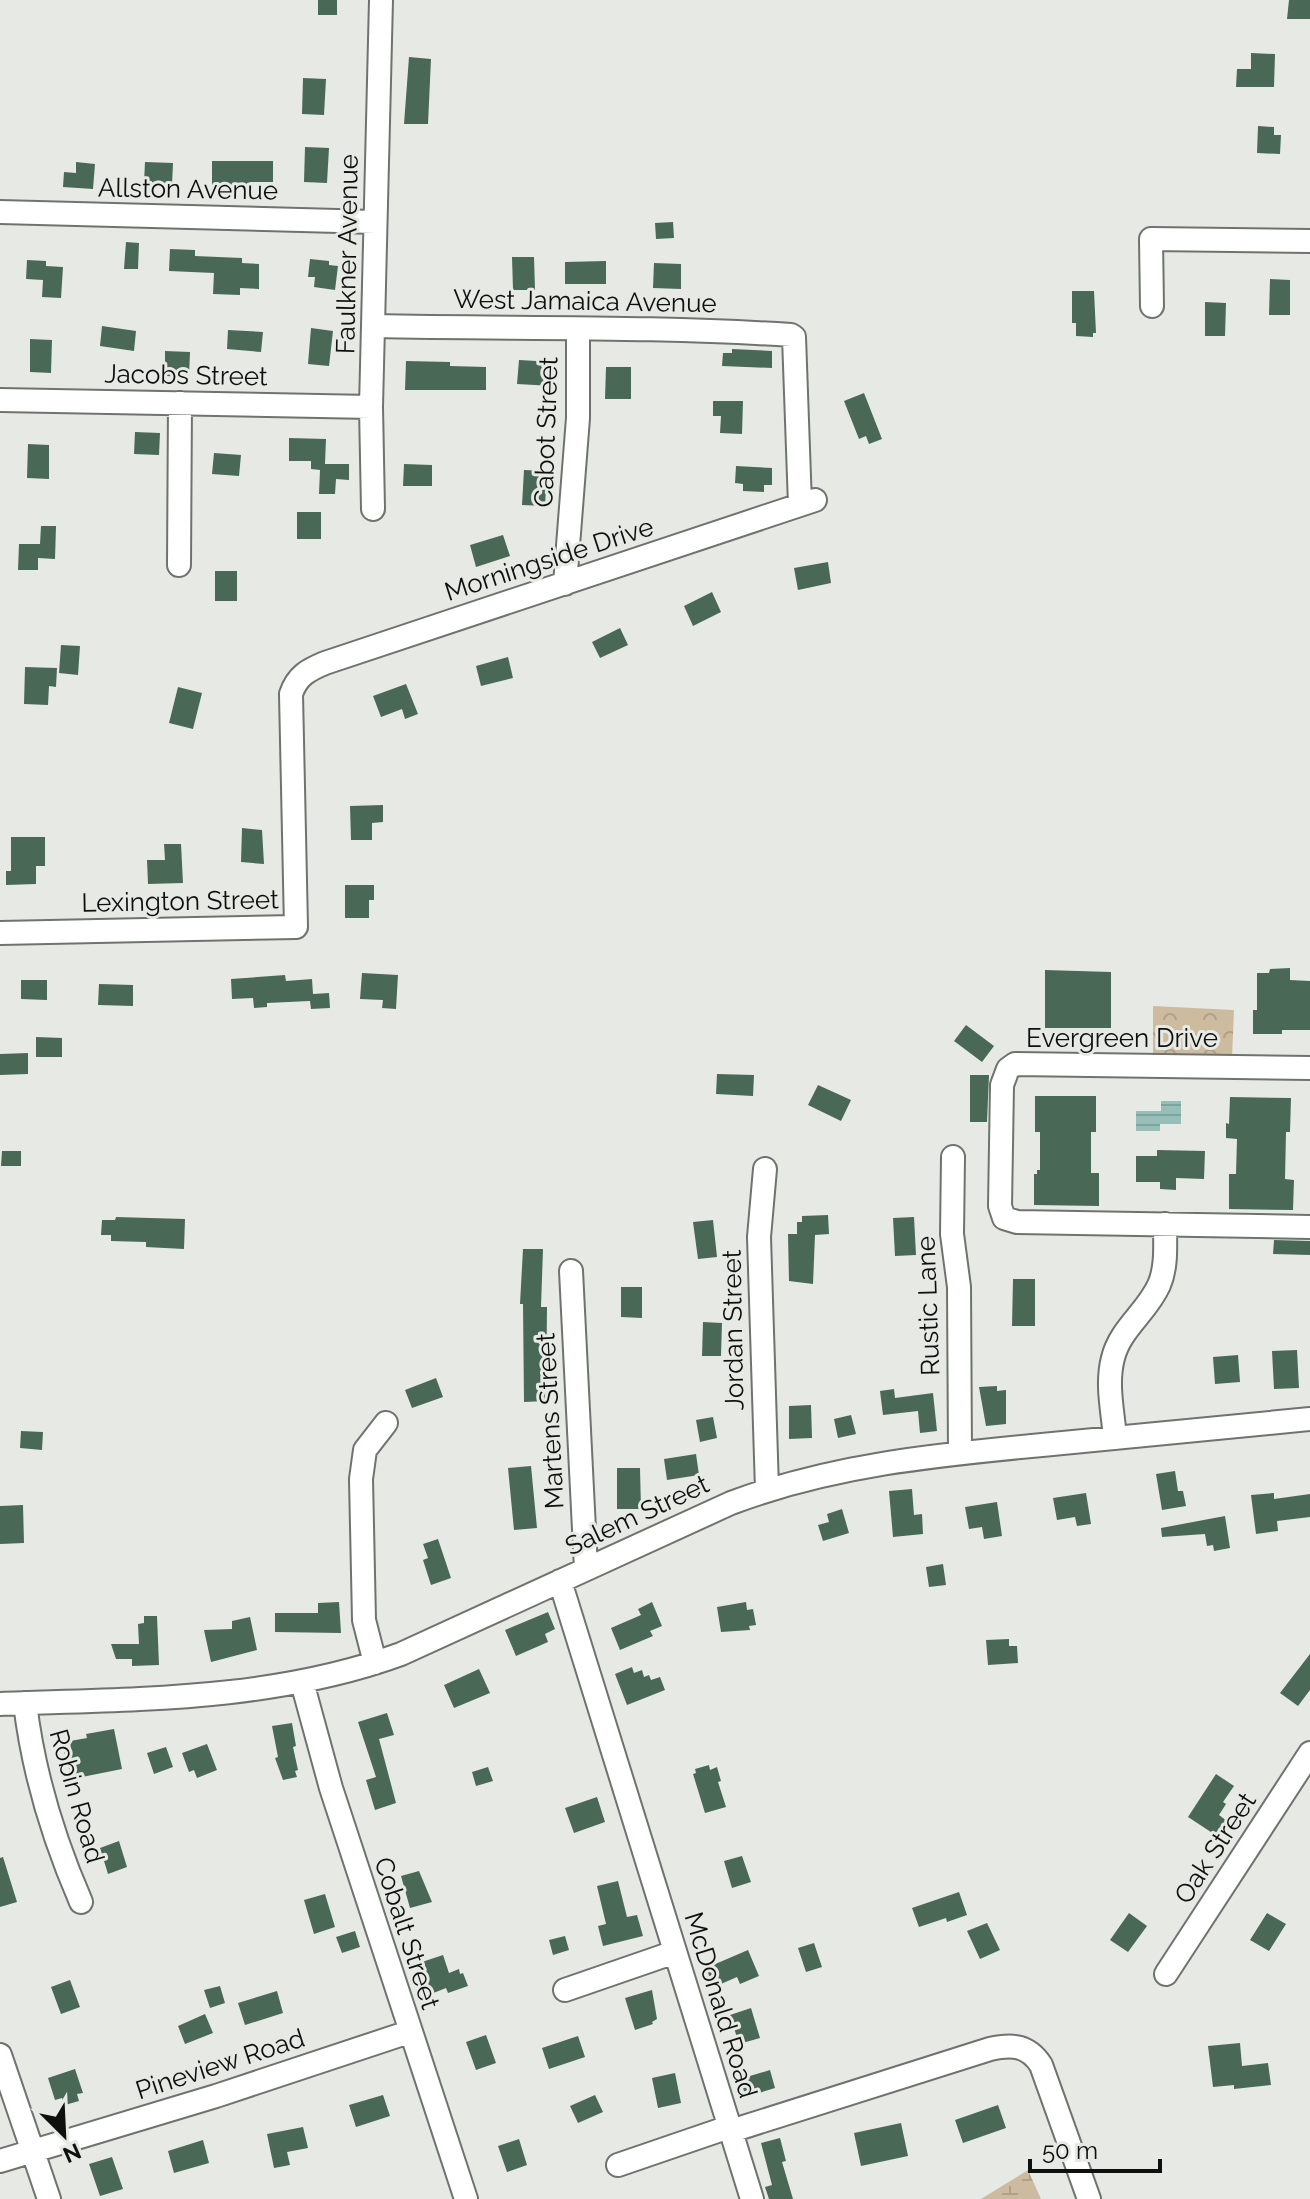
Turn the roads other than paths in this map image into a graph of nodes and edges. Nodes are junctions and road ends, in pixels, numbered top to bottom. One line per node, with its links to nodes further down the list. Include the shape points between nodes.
1 (381, 0): 3 (street, Faulkner Avenue)
2 (0, 212): 3 (street, Allston Avenue)
3 (375, 222): 6 (street, Faulkner Avenue)
4 (1310, 241): 5 (street, via 1151,239)
5 (1152, 306)
6 (374, 326): 7 (street, West Jamaica Avenue); 10 (street, Faulkner Avenue)
7 (578, 330): 11 (street, West Jamaica Avenue, via 672,329 794,337); 14 (street, Cabot Street, via 578,418)
8 (0, 400): 9 (street, Jacobs Street)
9 (180, 403): 10 (street, Jacobs Street); 13 (street)
10 (371, 407): 12 (street, Faulkner Avenue)
11 (807, 503): 14 (street, Morningside Drive)
12 (373, 509)
13 (179, 565)
14 (565, 584): 15 (street, Morningside Drive)
15 (303, 674): 16 (street, Lexington Street, via 291,694 296,927)
16 (0, 933)
17 (1310, 1068): 20 (street, Evergreen Drive, via 1025,1063 1008,1069 1002,1100 1004,1218)
18 (953, 1157): 26 (street, Rustic Lane)
19 (765, 1169): 27 (street, Jordan Street, via 759,1237)
20 (1165, 1224): 21 (street, Evergreen Drive); 25 (street, via 1159,1285 1113,1356)
21 (1310, 1227)
22 (571, 1271): 28 (street, Martens Street)
23 (1310, 1419): 25 (street, Salem Street)
24 (386, 1423): 30 (street, via 365,1450 361,1479 364,1620)
25 (1115, 1438): 26 (street, Salem Street)
26 (960, 1453): 27 (street, Salem Street, via 846,1469)
27 (767, 1489): 28 (street, Salem Street)
28 (586, 1569): 29 (street, Salem Street)
29 (560, 1581): 30 (street, Salem Street); 36 (street, McDonald Road)
30 (375, 1663): 31 (street, Salem Street)
31 (302, 1682): 32 (street, Salem Street); 39 (street, Cobalt Street)
32 (25, 1703): 33 (street, Salem Street); 35 (street, Robin Road, via 41,1782)
33 (0, 1704)
34 (1310, 1753): 37 (street, Oak Street)
35 (81, 1902)
36 (675, 1952): 38 (street); 41 (street, McDonald Road)
37 (1166, 1974)
38 (565, 1990)
39 (409, 2032): 42 (street, Pineview Road); 46 (street, Cobalt Street)
40 (0, 2055): 42 (street)
41 (730, 2129): 44 (street); 47 (street); 48 (street, McDonald Road, via 990,2049 1016,2046 1028,2050 1041,2065)
42 (33, 2150): 43 (street, Pineview Road); 45 (street)
43 (0, 2161)
44 (618, 2165)
45 (49, 2199)
46 (466, 2199)
47 (752, 2199)
48 (1089, 2199)

